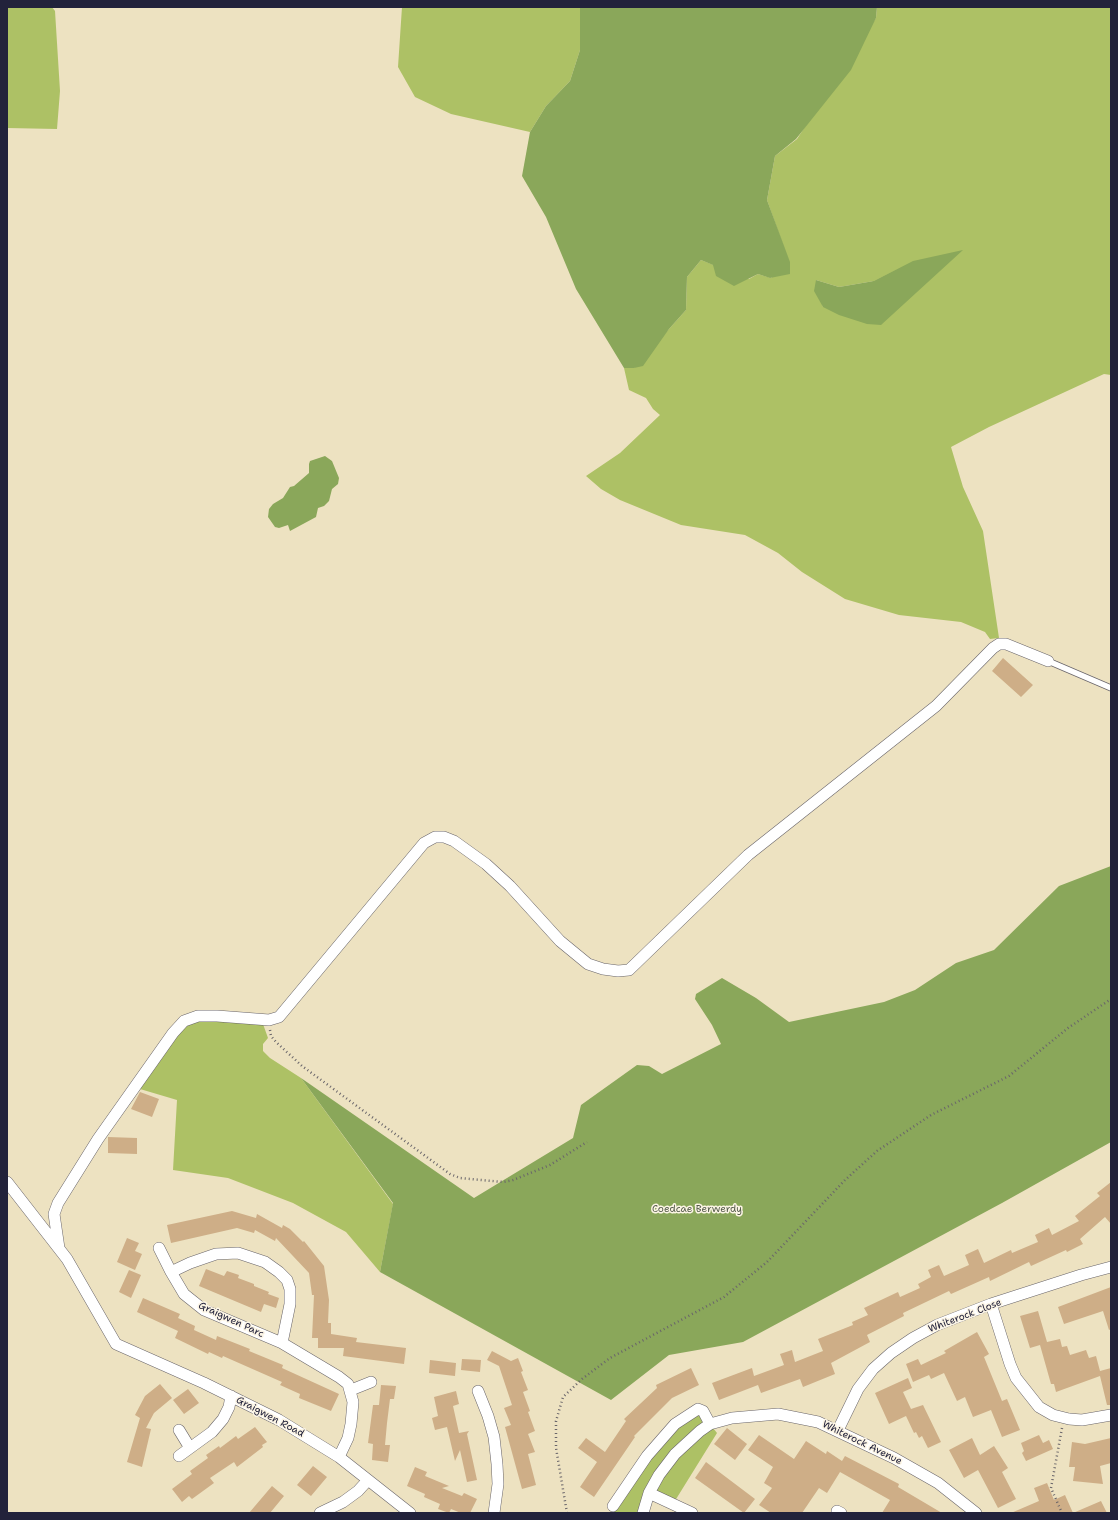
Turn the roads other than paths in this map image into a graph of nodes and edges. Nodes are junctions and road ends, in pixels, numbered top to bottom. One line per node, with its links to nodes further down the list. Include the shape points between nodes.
1 (1048, 661): 2 (lane); 4 (street, via 1006,644 999,644 993,648 936,706 748,855 630,970 604,970 588,964 560,941 510,886 486,864 454,841 435,837 424,843 279,1017 269,1020 198,1016 184,1021 98,1139)
2 (1111, 688)
3 (7, 1182): 5 (street)
4 (54, 1214): 5 (street, via 49,1219); 6 (street)
5 (37, 1218): 6 (street)
6 (59, 1248): 15 (street, Graigwen Road, via 93,1300 116,1344)
7 (159, 1248): 9 (street, Graigwen Parc)
8 (1111, 1267): 10 (street, Whiterock Close)
9 (171, 1272): 11 (street, Graigwen Parc, via 184,1294 204,1310); 11 (street, via 216,1254 238,1253 265,1262 287,1280 290,1289 290,1304)
10 (991, 1304): 16 (street, via 1016,1378 1039,1407 1064,1418 1082,1420); 19 (street, Whiterock Close, via 937,1325 891,1353 873,1369 858,1389)
11 (282, 1343): 13 (street, Graigwen Parc, via 339,1377)
12 (371, 1382): 13 (street)
13 (351, 1390): 22 (street, via 351,1424)
14 (478, 1391): 28 (street, via 490,1423 497,1464 498,1484)
15 (231, 1396): 20 (street, via 223,1419 212,1432); 22 (street, Graigwen Road, via 279,1420)
16 (1111, 1415)
17 (710, 1424): 19 (street, Whiterock Avenue, via 732,1418 778,1414 818,1422); 24 (street, Whiterock Avenue, via 675,1454); 25 (street, via 703,1411 698,1409 675,1424 647,1456)
18 (179, 1430): 20 (street)
19 (838, 1430): 31 (street, Whiterock Avenue, via 938,1483)
20 (190, 1448): 21 (street)
21 (179, 1456)
22 (339, 1457): 23 (street, Graigwen Road)
23 (368, 1480): 26 (street, via 343,1502); 27 (street, Graigwen Road)
24 (649, 1493): 29 (street, Whiterock Avenue); 30 (street)
25 (612, 1506)
26 (320, 1513)
27 (410, 1513)
28 (494, 1513)
29 (643, 1513)
30 (692, 1513)
31 (976, 1513)

